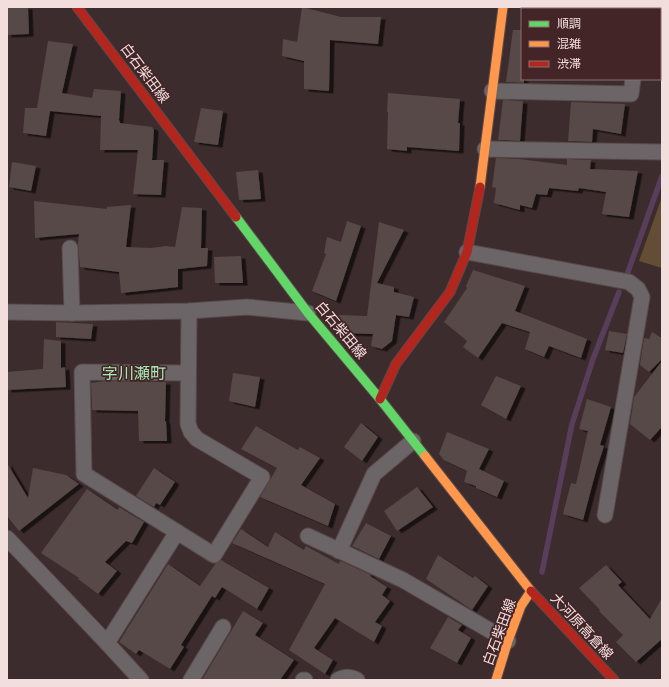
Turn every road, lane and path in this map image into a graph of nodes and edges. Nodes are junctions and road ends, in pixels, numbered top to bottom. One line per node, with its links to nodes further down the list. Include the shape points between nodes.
1 (77, 7): 12 (main road, 白石柴田線)
2 (502, 7): 4 (main road)
3 (633, 80): 4 (street, via 631,94)
4 (492, 91): 5 (main road)
5 (485, 149): 6 (street); 8 (main road)
6 (662, 152)
7 (70, 248): 11 (street)
8 (467, 252): 14 (main road, via 450,292 396,364); 16 (street, via 629,282 638,289 642,297)
9 (189, 311): 11 (street); 12 (street, via 247,307); 13 (street)
10 (7, 312): 11 (street)
11 (72, 313)
12 (308, 313): 14 (main road, 白石柴田線)
13 (188, 373): 17 (street, via 188,424 191,432 197,439 262,477 214,555); 17 (street, via 82,372 84,474)
14 (380, 399): 15 (main road, 白石柴田線)
15 (413, 441): 20 (street, via 374,474); 21 (main road, 白石柴田線)
16 (605, 515)
17 (178, 532): 24 (street)
18 (308, 536): 20 (street)
19 (7, 538): 24 (street)
20 (339, 551): 23 (street, via 403,580)
21 (531, 591): 23 (main road, 白石柴田線, via 521,606); 30 (main road, 大河原高倉線)
22 (223, 627): 26 (street)
23 (508, 641): 29 (main road, 白石柴田線)
24 (108, 643): 25 (street)
25 (141, 680)
26 (191, 680)
27 (338, 680): 28 (street, via 342,677)
28 (357, 680)
29 (496, 680)
30 (614, 680)

